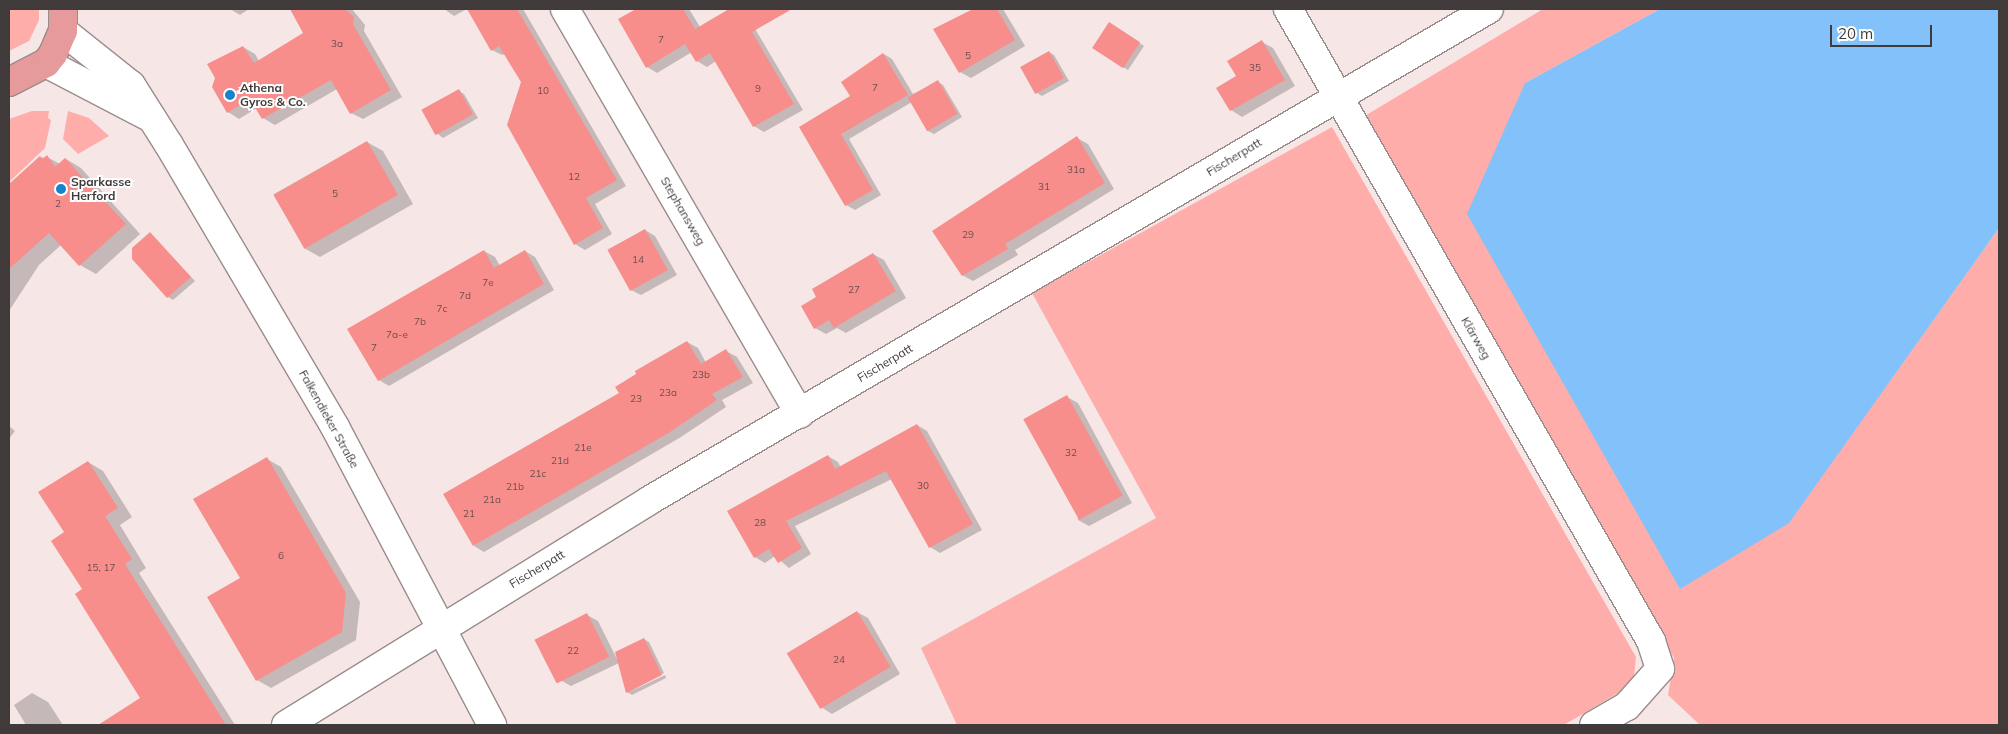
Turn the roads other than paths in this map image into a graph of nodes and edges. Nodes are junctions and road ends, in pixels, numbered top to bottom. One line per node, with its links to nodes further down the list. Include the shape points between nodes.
1 (565, 9): 9 (street, Stephansweg)
2 (1288, 9): 7 (street, Klärweg)
3 (1489, 9): 7 (street, Fischerpatt, via 1362,85)
4 (63, 20): 5 (main road, via 60,43); 8 (street, Falkendieker Straße, via 132,85)
5 (46, 63): 6 (main road); 8 (street)
6 (9, 82)
7 (1337, 96): 9 (street, Fischerpatt); 13 (street, Klärweg, via 1651,641 1660,668 1627,706)
8 (153, 119): 10 (street, Falkendieker Straße, via 335,427)
9 (800, 414): 10 (street, Fischerpatt)
10 (441, 628): 11 (street, Fischerpatt); 12 (street, Falkendieker Straße)
11 (286, 725)
12 (492, 725)
13 (1594, 725)

